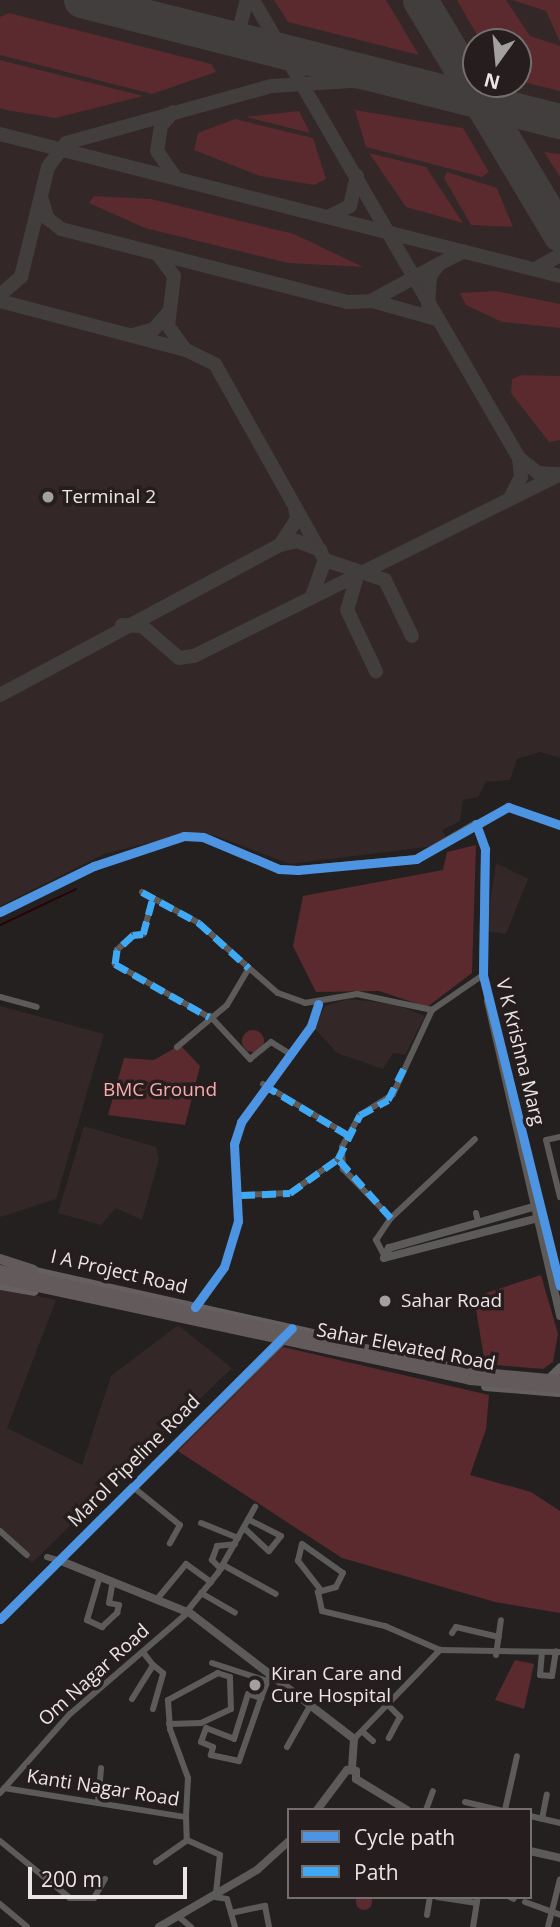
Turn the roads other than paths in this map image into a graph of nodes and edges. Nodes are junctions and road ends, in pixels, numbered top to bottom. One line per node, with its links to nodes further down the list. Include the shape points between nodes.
1 (476, 824): 2 (street, via 508,807); 5 (street, via 416,859 298,870 279,869 204,837 184,836 94,866); 7 (street, V K Krishna Marg, via 485,849)
2 (560, 825)
3 (142, 892): 4 (street)
4 (152, 901): 6 (street, via 199,923); 12 (street, via 144,934 133,935 117,950 115,964)
5 (0, 912)
6 (249, 968): 9 (street, via 278,993); 12 (street, via 228,1004)
7 (483, 975): 11 (street); 23 (street, V K Krishna Marg)
8 (0, 997): 10 (street)
9 (318, 1004): 11 (street, via 357,994); 14 (street, via 311,1026)
10 (37, 1007)
11 (432, 1010): 16 (street, via 393,1094 360,1115)
12 (210, 1016): 13 (street); 14 (street, via 250,1059 271,1042)
13 (177, 1047)
14 (287, 1052): 15 (street)
15 (263, 1084): 16 (street); 21 (street, via 234,1144)
16 (348, 1135): 19 (street)
17 (560, 1137): 20 (street, via 546,1140)
18 (475, 1139): 25 (street)
19 (338, 1160): 21 (street, via 290,1193); 25 (street)
20 (558, 1183): 22 (street)
21 (241, 1195): 35 (street, via 224,1267)
22 (560, 1197)
23 (536, 1206): 24 (street, V K Krishna Marg); 28 (street, via 477,1217)
24 (539, 1218): 27 (street, V K Krishna Marg); 28 (street, via 392,1261); 36 (street, V K Krishna Marg)
25 (390, 1219): 28 (street, via 376,1240)
26 (560, 1245): 27 (street)
27 (550, 1246): 34 (street, V K Krishna Marg)
28 (383, 1253)
29 (0, 1261): 32 (main road); 35 (main road, I A Project Road)
30 (0, 1270): 32 (main road, Sahar Elevated Road)
31 (0, 1279): 41 (main road, Sahar Elevated Road, via 470,1380)
32 (59, 1280): 40 (main road, Sahar Elevated Road, via 473,1372)
33 (0, 1285): 38 (main road, via 130,1305)
34 (560, 1286)
35 (195, 1307): 37 (main road, I A Project Road)
36 (560, 1316)
37 (292, 1328): 38 (street, Marol Pipeline Road); 40 (main road, I A Project Road, via 474,1370)
38 (284, 1342): 41 (main road, via 452,1380); 42 (street, Marol Pipeline Road)
39 (560, 1367): 40 (main road)
40 (556, 1378)
41 (560, 1390)
42 (133, 1487): 49 (street, via 180,1525); 52 (street, Marol Pipeline Road)
43 (254, 1507): 44 (street, Om Nagar Road)
44 (248, 1519): 46 (street, Om Nagar Road); 46 (street, via 281,1536 269,1551)
45 (201, 1523): 48 (street)
46 (244, 1528): 48 (street, Om Nagar Road)
47 (0, 1531): 50 (street)
48 (236, 1541): 53 (street, Om Nagar Road); 53 (street, via 217,1546 212,1560)
49 (170, 1543)
50 (27, 1555)
51 (47, 1558): 52 (street)
52 (61, 1561): 54 (street); 63 (street, Marol Pipeline Road)
53 (222, 1567): 56 (street, Om Nagar Road); 59 (street)
54 (100, 1576): 55 (street); 55 (street, via 88,1620 102,1627 119,1605 109,1603)
55 (113, 1581): 60 (street)
56 (211, 1581): 58 (street, Om Nagar Road); 60 (street, via 185,1564)
57 (320, 1589): 57 (street, via 298,1561 302,1544 343,1573 336,1587); 67 (street, via 316,1602 322,1611 385,1626)
58 (201, 1593): 61 (street, Om Nagar Road); 62 (street)
59 (276, 1594)
60 (158, 1598): 61 (street)
61 (187, 1612): 68 (street, Om Nagar Road); 75 (street)
62 (235, 1613)
63 (0, 1619)
64 (500, 1620): 66 (street)
65 (452, 1633): 66 (street, via 456,1627)
66 (499, 1637): 69 (street)
67 (440, 1650): 69 (street); 79 (street)
68 (143, 1652): 73 (street); 90 (street, Om Nagar Road, via 70,1714)
69 (496, 1655): 70 (street)
70 (541, 1655): 71 (street); 71 (street, via 542,1676 554,1674)
71 (558, 1656): 74 (street)
72 (212, 1663): 75 (street)
73 (153, 1665): 77 (street); 80 (street, via 163,1673)
74 (554, 1675)
75 (269, 1677): 76 (street); 78 (street)
76 (261, 1698): 76 (street, via 248,1694 234,1739 206,1728 201,1742 212,1747 211,1755 239,1762)
77 (132, 1699)
78 (310, 1706): 84 (street); 86 (street)
79 (389, 1706): 82 (street); 83 (street, via 400,1717)
80 (153, 1709)
81 (169, 1724): 81 (street, via 168,1700 218,1673 230,1677 231,1709 201,1723); 102 (street, via 188,1778)
82 (364, 1733): 84 (street); 85 (street)
83 (389, 1738)
84 (354, 1739): 89 (street)
85 (373, 1741)
86 (287, 1747)
87 (517, 1756): 100 (street)
88 (101, 1768): 94 (street)
89 (350, 1780): 95 (street); 96 (street); 97 (street)
90 (2, 1790): 94 (street, Kanti Nagar Road)
91 (433, 1791): 98 (street)
92 (547, 1794): 103 (street)
93 (466, 1802): 99 (street)
94 (98, 1803): 102 (street, Kanti Nagar Road)
95 (319, 1808)
96 (325, 1808)
97 (403, 1808)
98 (427, 1808)
99 (494, 1808)
100 (504, 1808)
101 (532, 1816): 103 (street)
102 (186, 1817): 105 (street, Kanti Nagar Road)
103 (542, 1819): 104 (street)
104 (560, 1823)
105 (187, 1840): 112 (street); 115 (street, via 220,1854)
106 (0, 1841): 113 (street, via 69,1898 94,1898)
107 (287, 1844): 110 (street)
108 (287, 1849): 110 (street)
109 (532, 1851): 111 (street)
110 (278, 1856): 115 (street)
111 (560, 1858)
112 (156, 1862)
113 (105, 1879)
114 (560, 1879): 121 (street)
115 (216, 1894): 120 (street, via 227,1899); 124 (street); 126 (street)
116 (430, 1899): 122 (street)
117 (477, 1900): 131 (street)
118 (525, 1902): 121 (street)
119 (0, 1904): 125 (street)
120 (231, 1913): 129 (street); 130 (street, via 265,1906)
121 (552, 1913): 123 (street); 132 (street)
122 (427, 1915)
123 (560, 1915)
124 (179, 1917): 127 (street); 128 (street)
125 (27, 1927)
126 (159, 1927)
127 (166, 1927)
128 (191, 1927)
129 (235, 1927)
130 (269, 1927)
131 (473, 1927)
132 (548, 1927)

